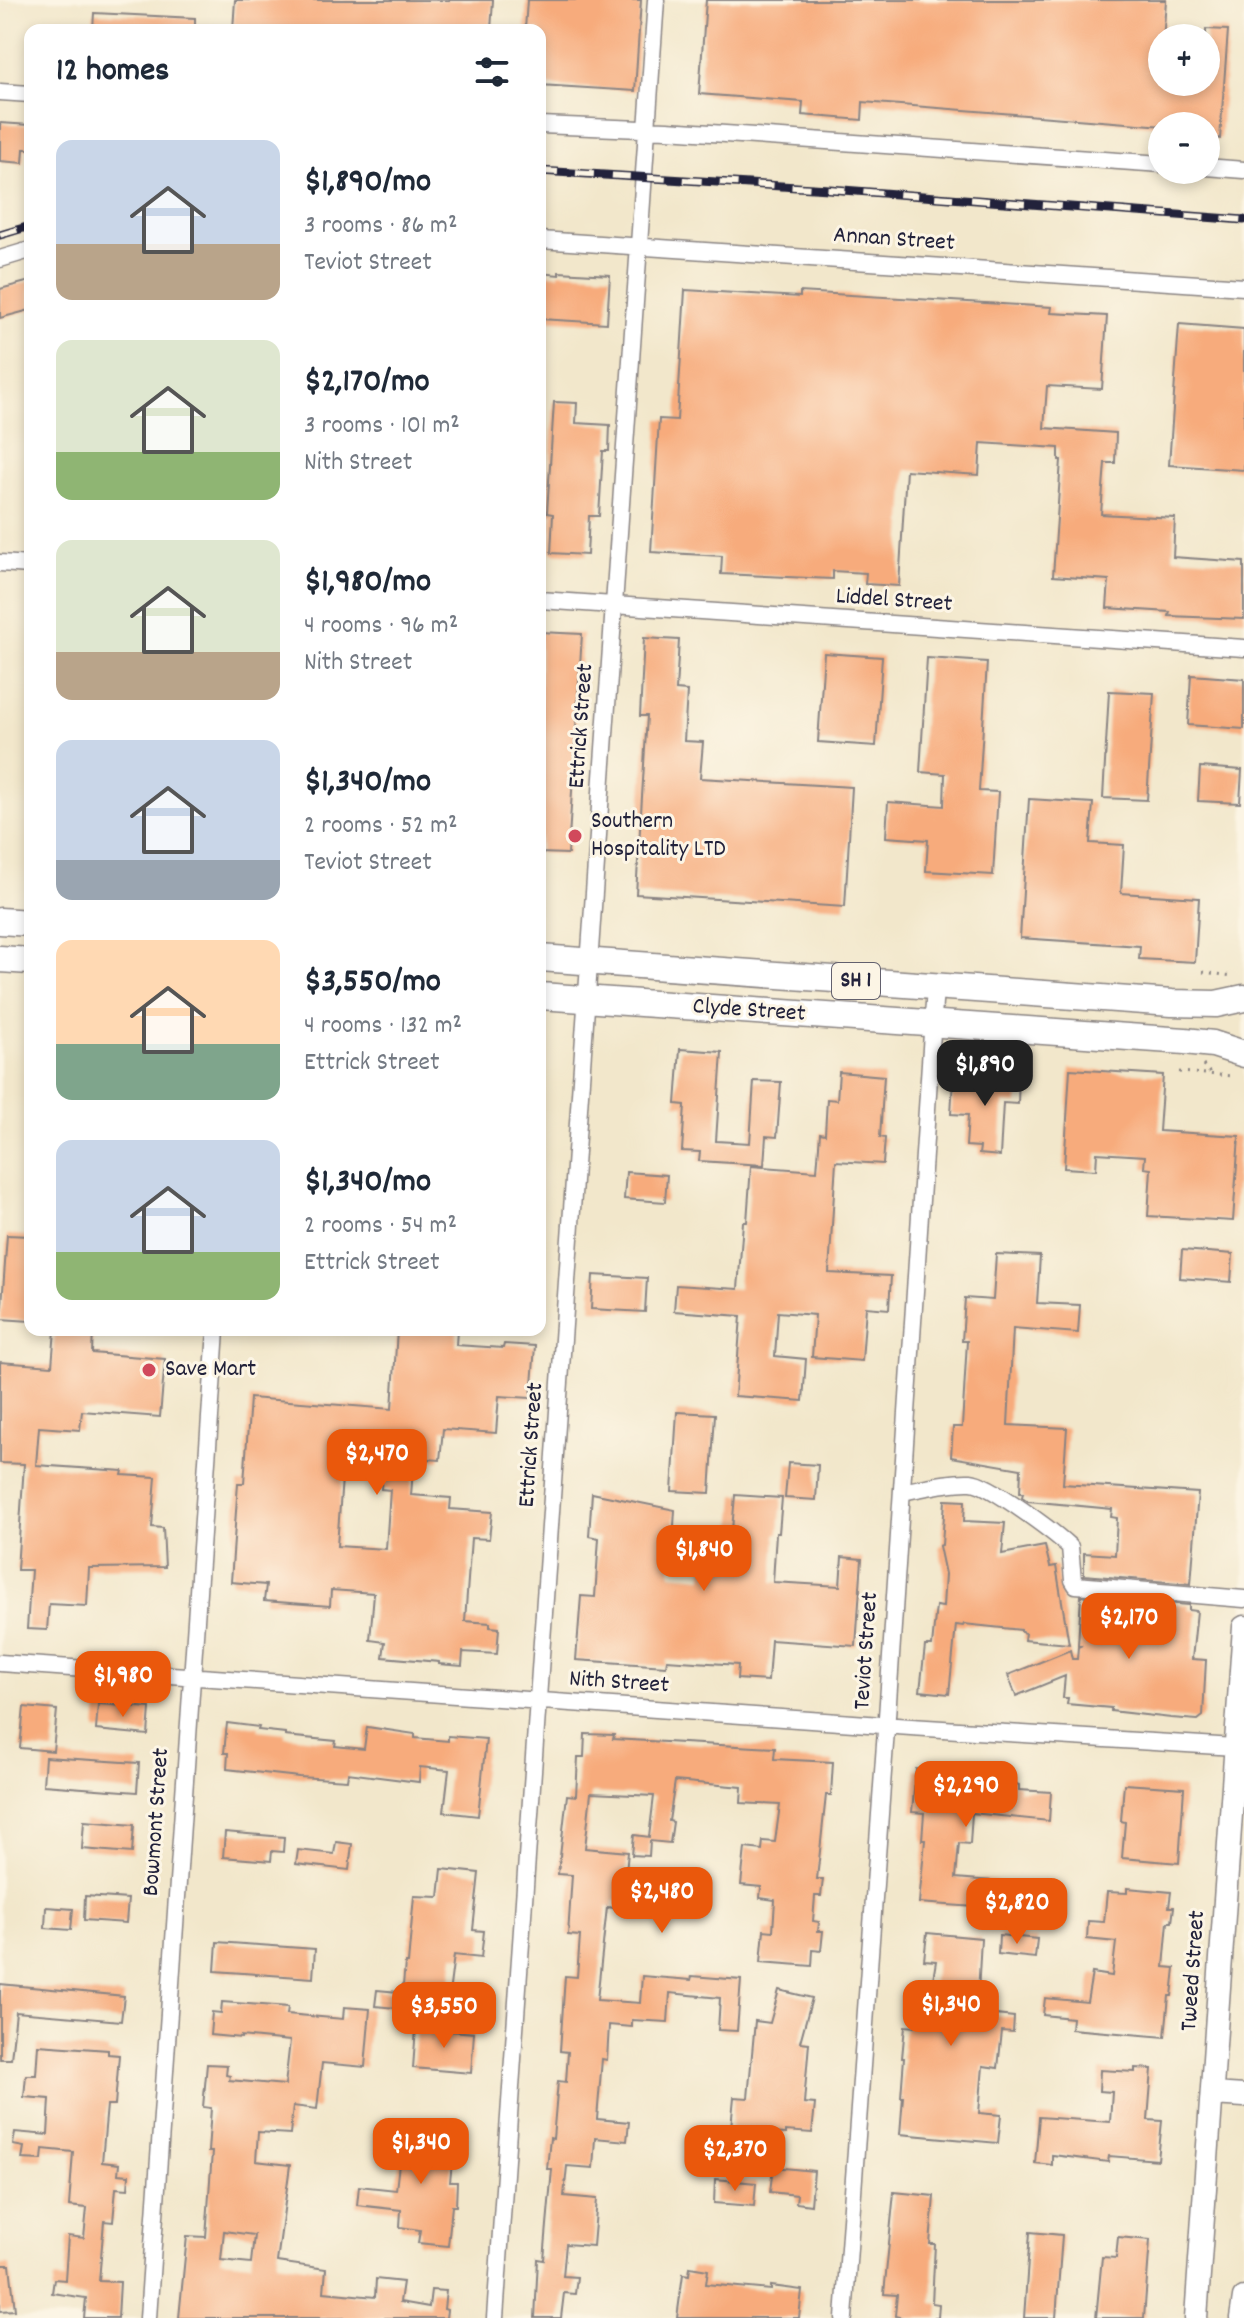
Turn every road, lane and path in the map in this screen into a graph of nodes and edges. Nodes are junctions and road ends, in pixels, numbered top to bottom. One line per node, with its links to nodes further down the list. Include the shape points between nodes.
1 (656, 0): 5 (street, Ettrick Street)
2 (0, 92): 3 (street)
3 (24, 94)
4 (546, 125): 5 (street)
5 (647, 130): 6 (street); 10 (street, Ettrick Street)
6 (1148, 163)
7 (1220, 168): 8 (street)
8 (1244, 170)
9 (546, 240): 10 (street, Annan Street)
10 (639, 247): 13 (street, Annan Street); 17 (street, Ettrick Street)
11 (24, 252): 12 (street)
12 (0, 259)
13 (1244, 287)
14 (0, 563): 15 (street)
15 (24, 565)
16 (546, 600): 17 (street, Liddel Street)
17 (614, 606): 18 (street, Liddel Street); 24 (street, Ettrick Street)
18 (1244, 648)
19 (0, 921): 20 (highway)
20 (24, 923)
21 (546, 958): 24 (highway, Clyde Street / SH 1)
22 (0, 959): 23 (highway)
23 (24, 961)
24 (589, 961): 26 (highway, Clyde Street / SH 1); 29 (street, Ettrick Street)
25 (1203, 972): 27 (path)
26 (935, 987): 27 (highway, Clyde Street / SH 1, via 1184,1004 1216,1004); 30 (street, Teviot Street)
27 (1237, 987)
28 (546, 997): 29 (highway, Clyde Street / SH 1)
29 (587, 1000): 30 (highway, Clyde Street / SH 1); 39 (street, Ettrick Street)
30 (933, 1023): 31 (highway, Clyde Street / SH 1, via 1213,1044); 34 (street, Teviot Street)
31 (1243, 1066): 32 (path)
32 (1179, 1072)
33 (216, 1336): 38 (street, Bowmont Street)
34 (902, 1492): 35 (street, via 974,1482 991,1488 1070,1547 1076,1585); 40 (street, Teviot Street)
35 (1244, 1599)
36 (1244, 1627): 41 (main road, Tweed Street)
37 (0, 1663): 38 (street, Nith Street)
38 (191, 1677): 39 (street, Nith Street); 46 (street, Bowmont Street)
39 (538, 1702): 40 (street, Nith Street); 47 (street, Ettrick Street)
40 (886, 1726): 41 (street, Nith Street); 48 (street, Teviot Street)
41 (1240, 1747): 42 (main road, Tweed Street)
42 (1238, 1781): 43 (main road, Tweed Street)
43 (1212, 2094): 44 (main road); 49 (main road, Tweed Street)
44 (1244, 2096)
45 (1244, 2298): 50 (main road)
46 (148, 2318)
47 (495, 2318)
48 (844, 2318)
49 (1196, 2318)
50 (1241, 2318)

